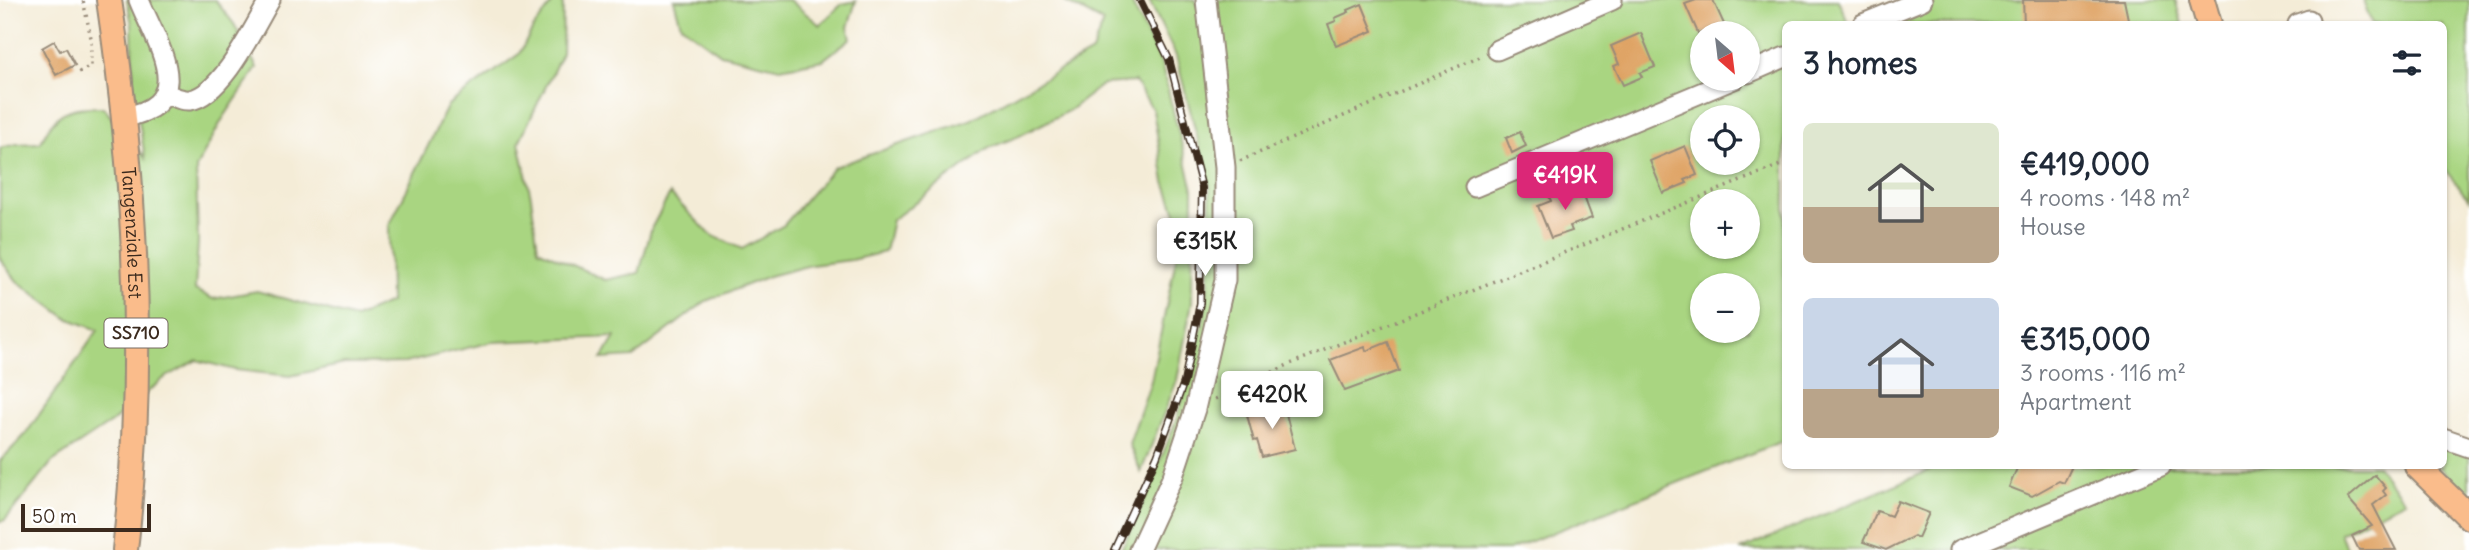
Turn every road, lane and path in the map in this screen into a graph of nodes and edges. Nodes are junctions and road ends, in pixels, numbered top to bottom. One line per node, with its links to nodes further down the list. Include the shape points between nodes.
1 (83, 0): 14 (path, via 91,66)
2 (109, 0): 17 (main road, Tangenziale Est / SS710)
3 (139, 0): 16 (street, via 167,63)
4 (270, 0): 16 (street, via 222,78 206,94 187,101)
5 (1206, 0): 19 (street)
6 (1612, 0): 11 (street)
7 (1922, 0): 9 (street)
8 (2202, 0): 10 (main road)
9 (1870, 21)
10 (2208, 21)
11 (1497, 50): 19 (path)
12 (1782, 58): 13 (street)
13 (1760, 68)
14 (79, 72)
15 (1705, 91): 20 (street)
16 (163, 93): 17 (street, via 154,107)
17 (124, 117): 27 (main road, Tangenziale Est / SS710, via 136,273 136,367)
18 (1782, 164): 21 (path, via 1290,364)
19 (1225, 167): 21 (street, via 1225,280)
20 (1475, 187)
21 (1195, 409): 28 (street, via 1173,476)
22 (2447, 439): 23 (street)
23 (2469, 447)
24 (2154, 469): 29 (street)
25 (2420, 469): 26 (main road)
26 (2469, 517)
27 (125, 550)
28 (1139, 550)
29 (1960, 550)

